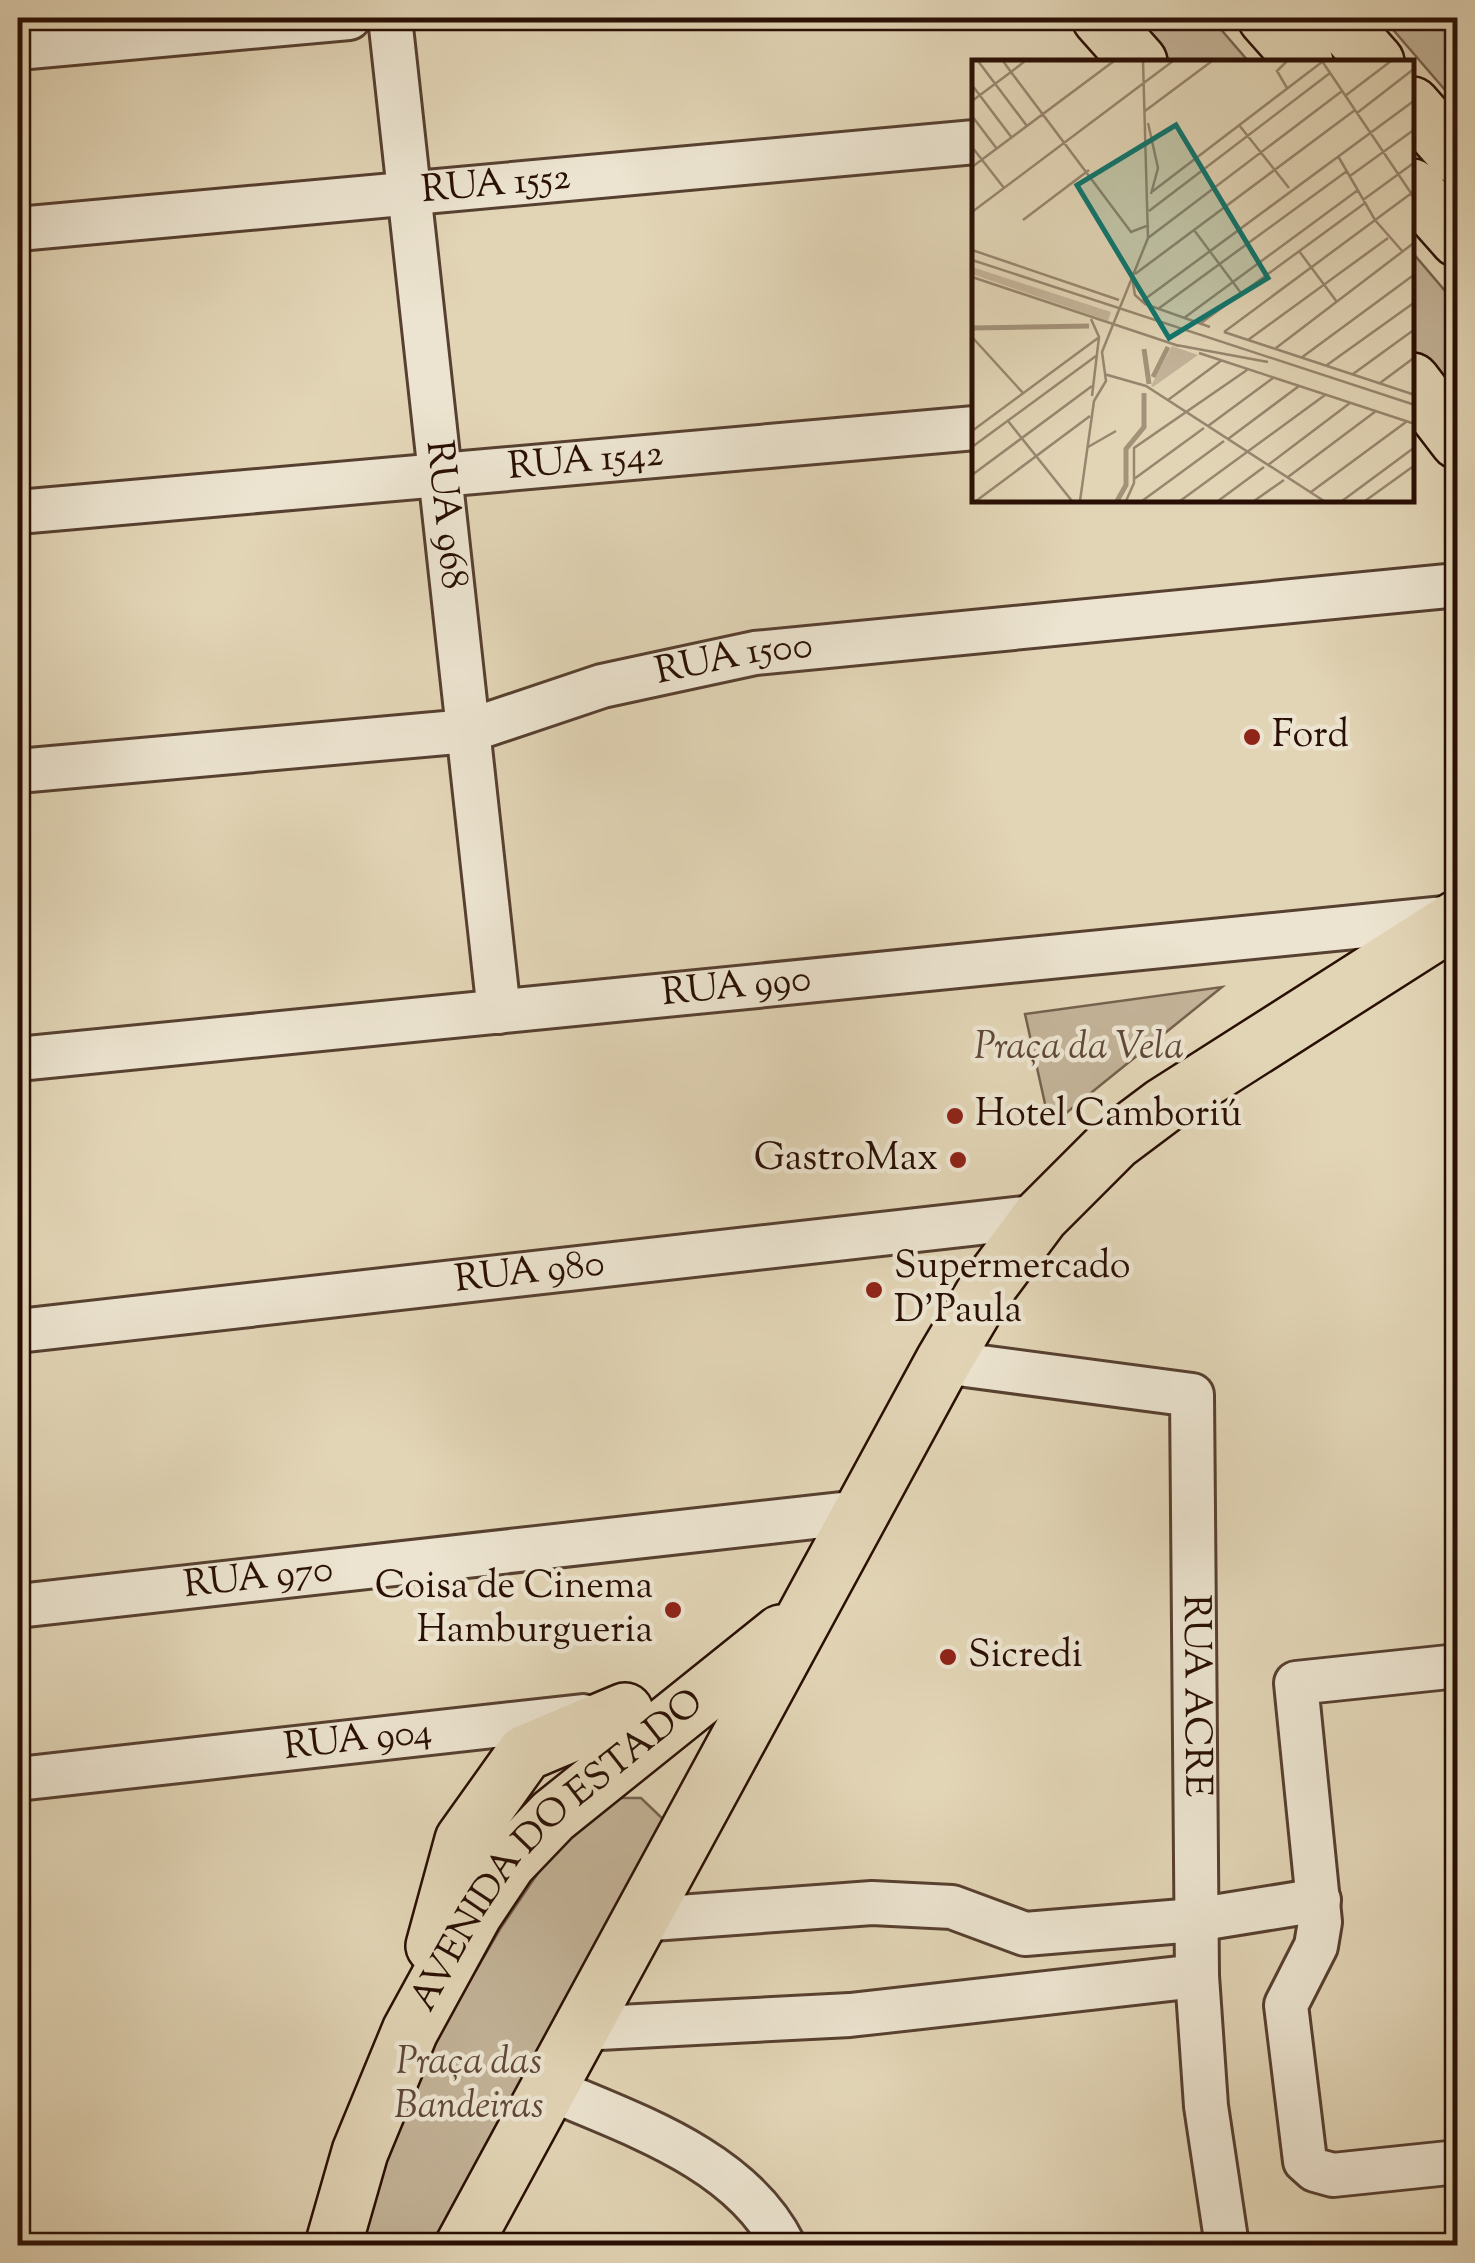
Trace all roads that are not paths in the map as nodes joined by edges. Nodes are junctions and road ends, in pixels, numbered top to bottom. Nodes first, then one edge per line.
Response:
1 (349, 18) edge
2 (390, 18) edge
3 (1100, 18) edge
4 (1266, 18) edge
5 (1337, 18) edge
6 (18, 48) edge
7 (1136, 60) edge
8 (1303, 60) edge
9 (1374, 60) edge
10 (1415, 108) edge
11 (972, 142) edge
12 (1458, 157) edge
13 (1415, 190) edge
14 (409, 194) junction
15 (18, 229) edge
16 (1458, 240) edge
17 (1415, 387) edge
18 (972, 428) edge
19 (1458, 441) edge
20 (440, 475) junction
21 (18, 512) edge
22 (1458, 585) edge
23 (468, 730) junction
24 (18, 771) edge
25 (1458, 918) edge
26 (499, 1012) junction
27 (18, 1058) edge
28 (1041, 1216) junction
29 (18, 1330) edge
30 (943, 1362) junction
31 (859, 1512) junction
32 (18, 1606) edge
33 (802, 1615) junction
34 (1458, 1666) edge
35 (698, 1703) junction
36 (625, 1711) junction
37 (18, 1779) edge
38 (1320, 1900) junction
39 (638, 1920) junction
40 (1195, 1920) junction
41 (1025, 1934) junction
42 (1197, 1976) junction
43 (998, 1998) junction
44 (580, 2029) junction
45 (410, 2031) junction
46 (548, 2088) junction
47 (1458, 2162) edge
48 (774, 2239) edge
49 (333, 2246) edge
50 (463, 2246) edge
51 (1227, 2246) edge

1 - 6 street
2 - 14 street, RUA 968
3 - 7 main road
4 - 8 main road
5 - 9 main road
10 - 12 main road
11 - 14 street, RUA 1552
13 - 16 main road
14 - 15 street, RUA 1552
14 - 20 street, RUA 968
17 - 19 main road
18 - 20 street, RUA 1542
20 - 21 street, RUA 1542
20 - 23 street, RUA 968
22 - 23 street, RUA 1500
23 - 24 street, RUA 1500
23 - 26 street, RUA 968
25 - 26 street, RUA 990
25 - 28 main road, AVENIDA DO ESTADO
26 - 27 street, RUA 990
28 - 29 street, RUA 980
28 - 30 main road, AVENIDA DO ESTADO
30 - 31 main road, AVENIDA DO ESTADO
30 - 40 street, RUA ACRE
31 - 32 street, RUA 970
31 - 33 main road, AVENIDA DO ESTADO
33 - 35 main road, AVENIDA DO ESTADO
33 - 39 main road, AVENIDA DO ESTADO
34 - 38 street
35 - 36 street, RUA 904
35 - 45 main road, AVENIDA DO ESTADO
36 - 37 street, RUA 904
36 - 45 main road
38 - 40 street
38 - 47 street
39 - 41 street
39 - 44 main road, AVENIDA DO ESTADO
40 - 41 street
40 - 42 street, RUA ACRE
41 - 43 street
42 - 43 street
42 - 51 street, RUA ACRE
43 - 44 street
44 - 46 main road, AVENIDA DO ESTADO
45 - 49 main road, AVENIDA DO ESTADO
46 - 48 street
46 - 50 main road, AVENIDA DO ESTADO

